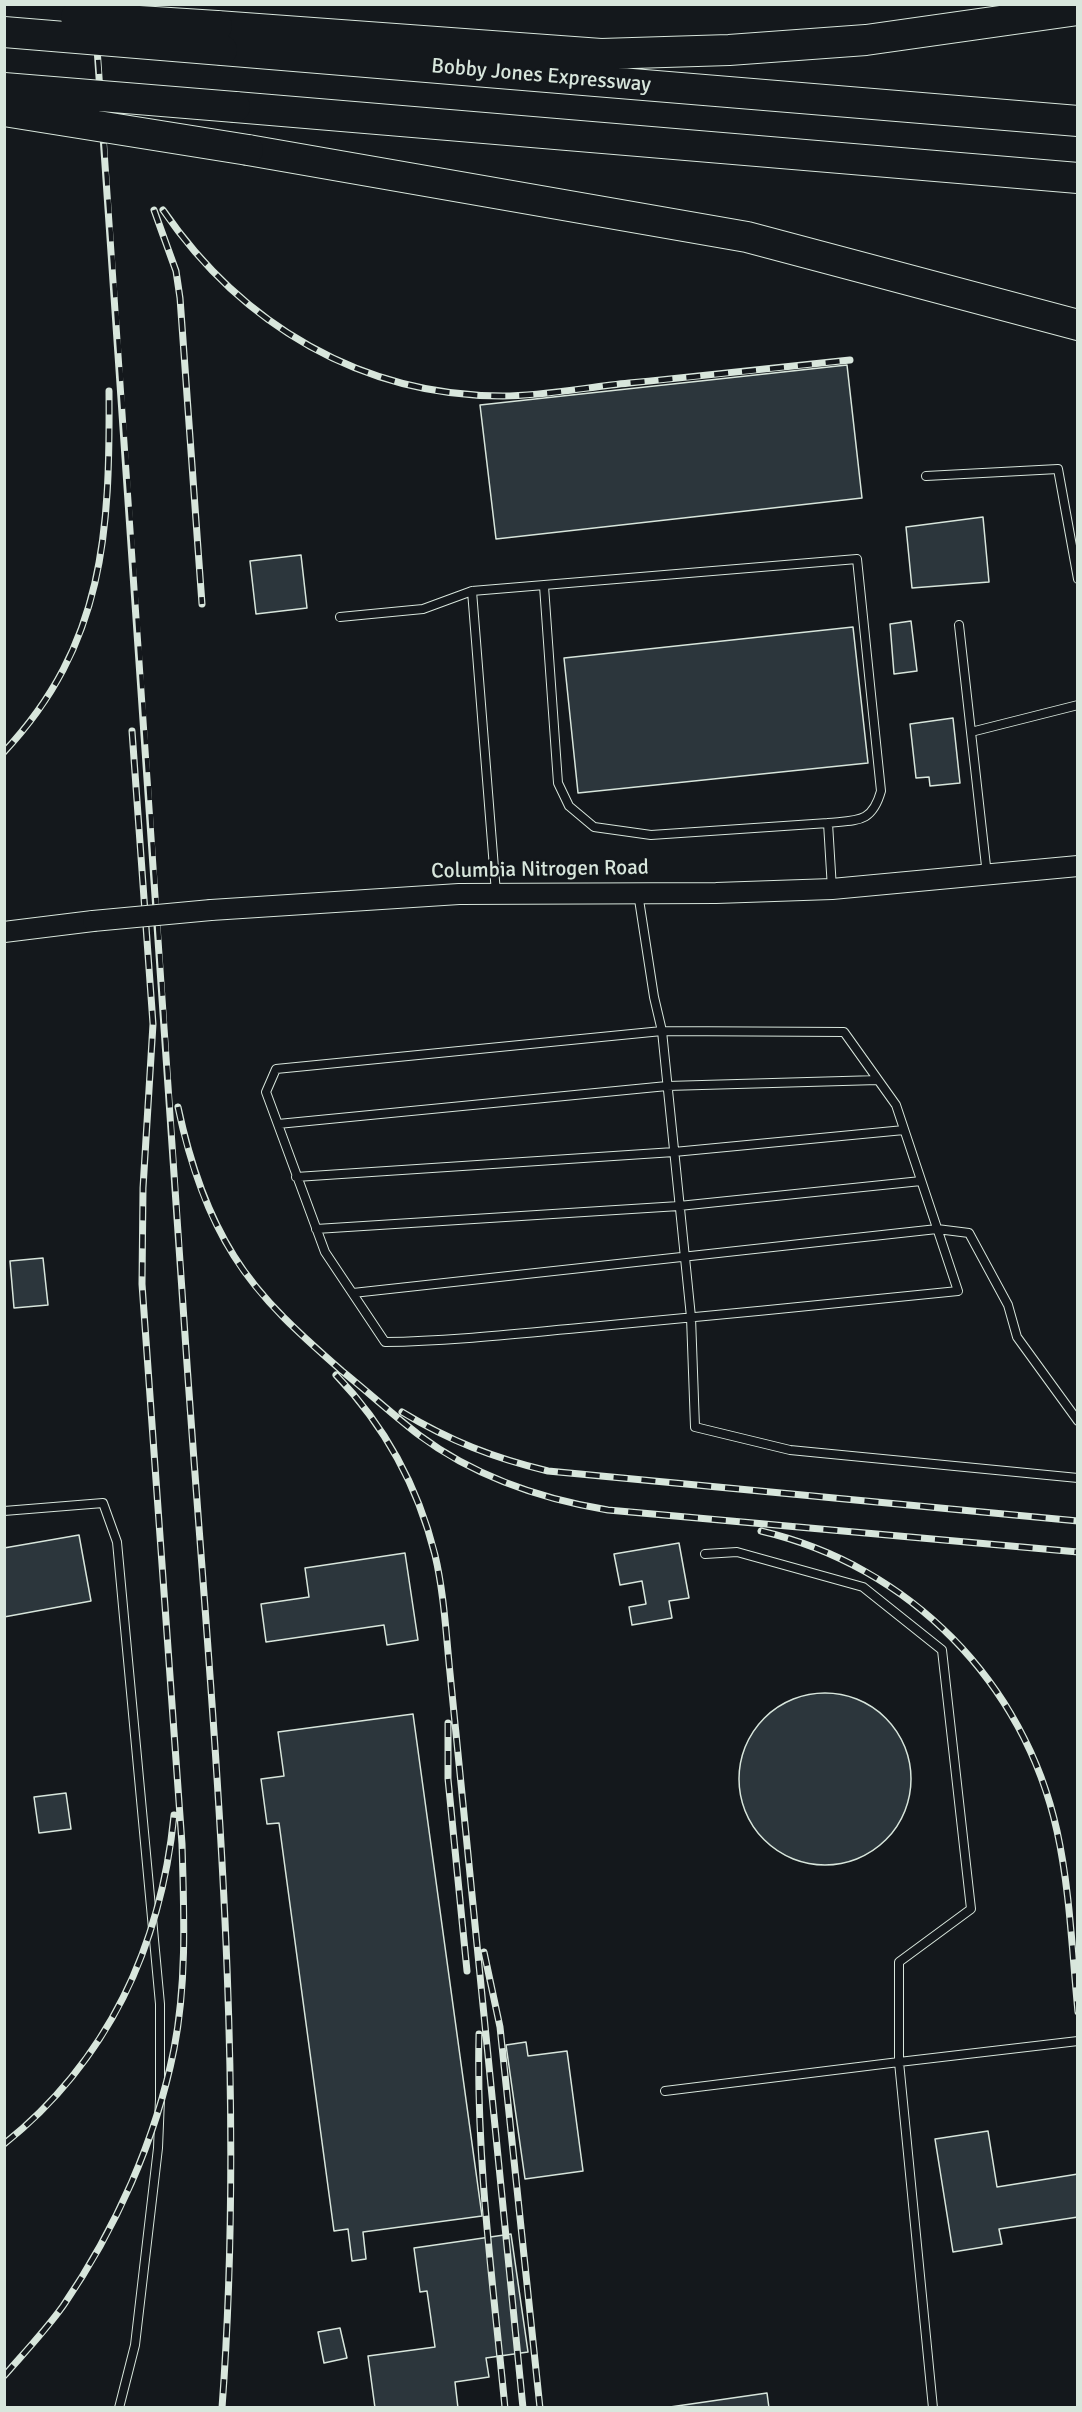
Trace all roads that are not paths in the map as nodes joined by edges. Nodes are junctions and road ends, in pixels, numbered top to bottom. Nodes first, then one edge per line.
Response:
1 (1077, 10) edge
2 (4, 14) edge
3 (4, 32) edge
4 (219, 38) junction
5 (4, 88) edge
6 (4, 111) edge
7 (1077, 122) edge
8 (1077, 178) edge
9 (1077, 325) edge
10 (926, 476) dead end
11 (1077, 579) edge
12 (544, 586) junction
13 (472, 591) junction
14 (340, 617) dead end
15 (959, 625) dead end
16 (1077, 705) edge
17 (971, 732) junction
18 (828, 823) junction
19 (1077, 866) edge
20 (987, 875) junction
21 (832, 889) junction
22 (638, 892) junction
23 (496, 894) junction
24 (4, 932) edge
25 (662, 1031) junction
26 (878, 1080) junction
27 (668, 1086) junction
28 (278, 1124) junction
29 (904, 1130) junction
30 (674, 1152) junction
31 (296, 1177) junction
32 (921, 1181) junction
33 (679, 1206) junction
34 (316, 1229) junction
35 (937, 1229) junction
36 (684, 1256) junction
37 (353, 1293) junction
38 (691, 1317) junction
39 (1077, 1421) edge
40 (1077, 1478) edge
41 (4, 1511) edge
42 (705, 1554) dead end
43 (1077, 2041) edge
44 (899, 2062) junction
45 (665, 2091) dead end
46 (119, 2408) edge
47 (933, 2408) edge

1 - 4 highway
2 - 4 highway, bridge
3 - 4 highway, Bobby Jones Expressway, bridge
4 - 7 highway, Bobby Jones Expressway
5 - 8 highway, bridge
6 - 9 highway, bridge
10 - 11 lane
12 - 13 lane
12 - 18 lane
12 - 18 lane
13 - 14 lane
13 - 23 lane
15 - 17 lane
16 - 17 lane
17 - 20 lane
18 - 21 lane
19 - 20 street, Columbia Nitrogen Road
20 - 21 street, Columbia Nitrogen Road
21 - 22 street, Columbia Nitrogen Road
22 - 23 street, Columbia Nitrogen Road
22 - 25 lane
23 - 24 street, Columbia Nitrogen Road, bridge
25 - 26 lane
25 - 27 lane
25 - 28 lane
26 - 27 lane
26 - 29 lane
27 - 28 lane
27 - 30 lane
28 - 31 lane
29 - 30 lane
29 - 32 lane
30 - 31 lane
30 - 33 lane
31 - 34 lane
32 - 33 lane
32 - 35 lane
33 - 34 lane
33 - 36 lane
34 - 37 lane
35 - 36 lane
35 - 38 lane
35 - 39 lane
36 - 37 lane
36 - 38 lane
37 - 38 lane
38 - 40 lane
41 - 46 lane
42 - 44 lane
43 - 44 lane
44 - 45 lane
44 - 47 lane

